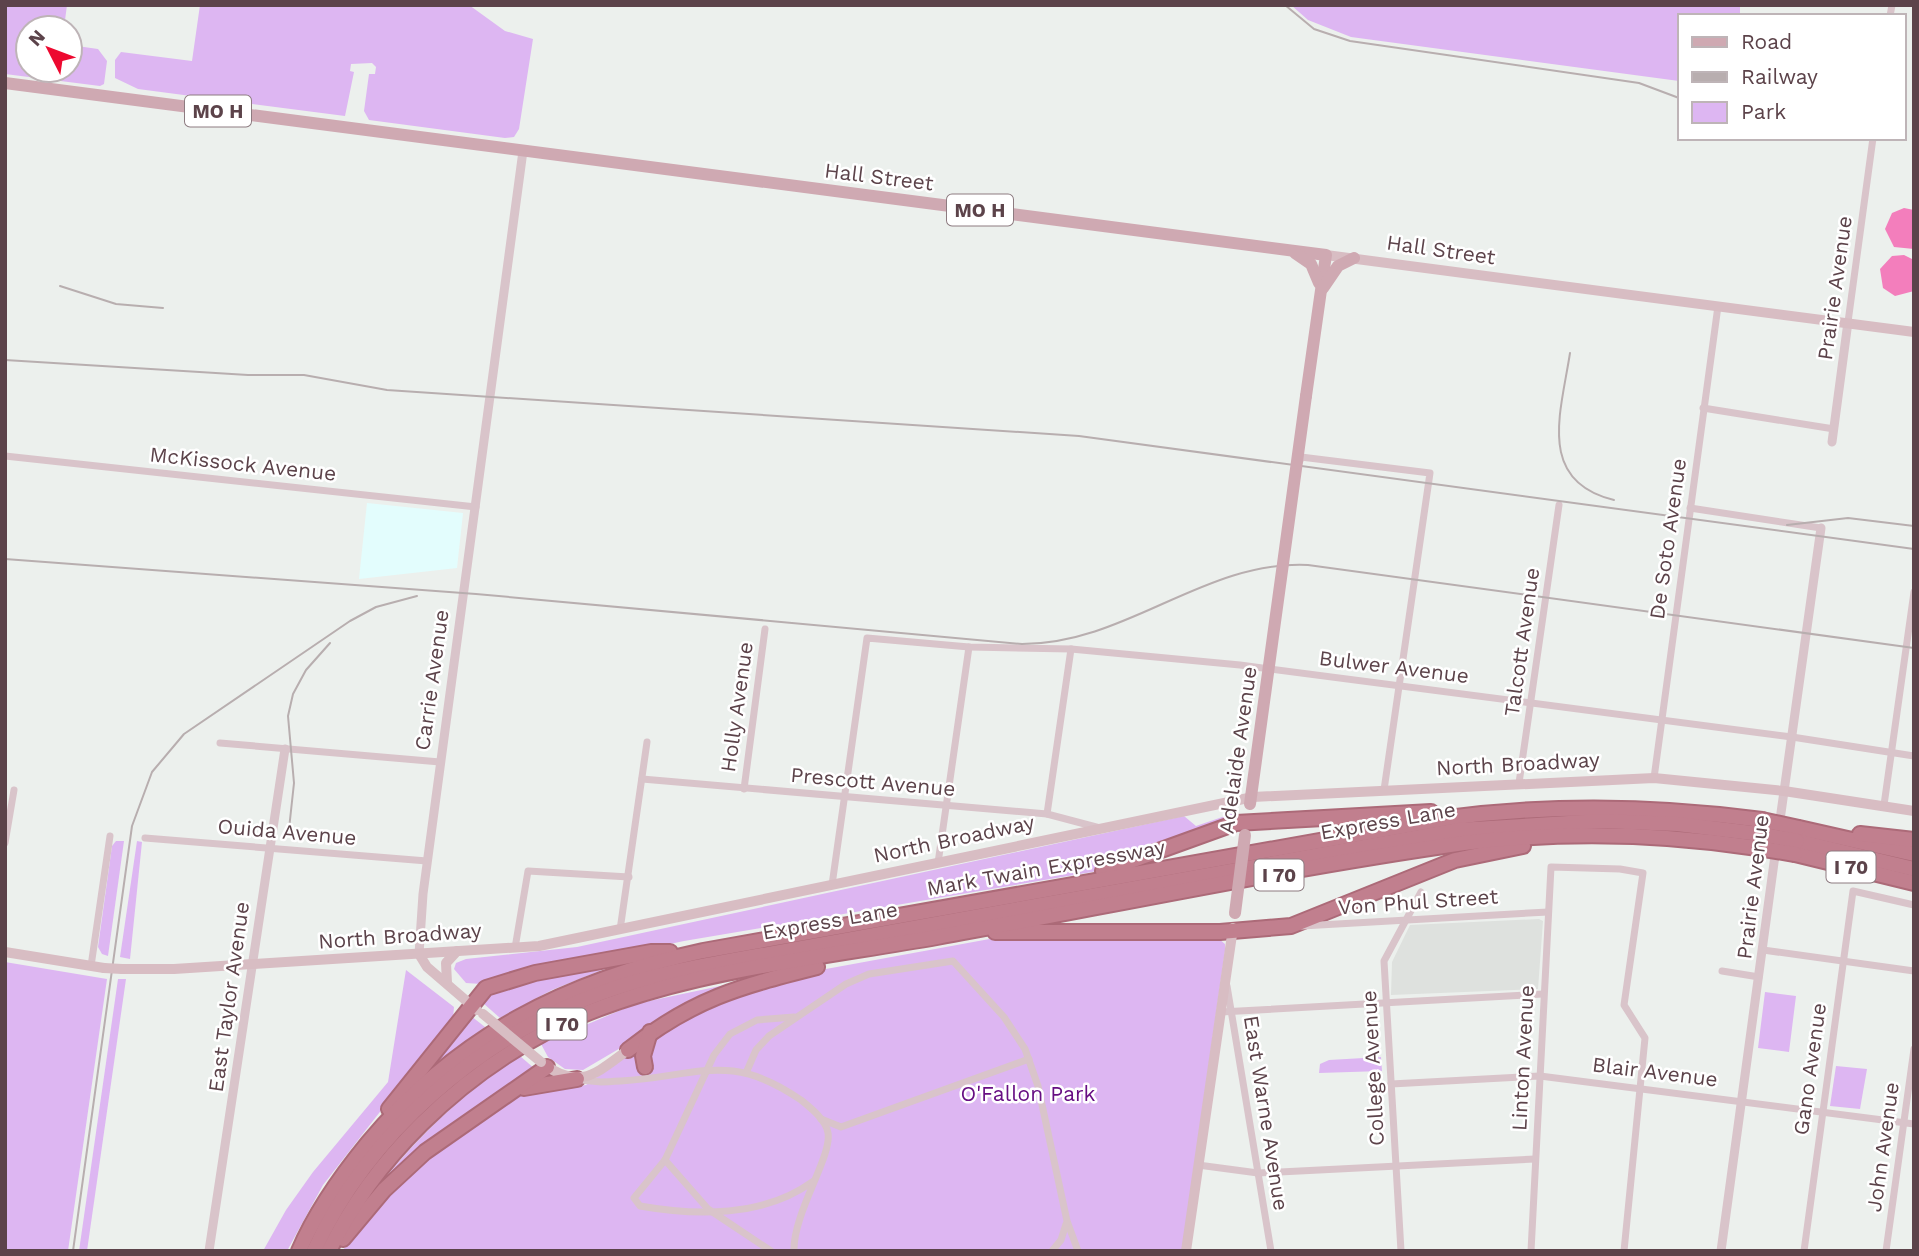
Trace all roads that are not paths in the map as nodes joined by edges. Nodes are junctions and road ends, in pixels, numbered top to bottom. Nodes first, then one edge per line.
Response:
1 (5, 83) edge
2 (1874, 140) edge
3 (523, 151) junction
4 (1286, 249) junction
5 (1326, 254) junction
6 (1354, 258) junction
7 (1321, 291) junction
8 (1718, 306) junction
9 (1848, 322) junction
10 (1914, 332) edge
11 (1703, 408) junction
12 (1834, 429) junction
13 (1832, 442) dead end
14 (5, 456) edge
15 (1559, 505) dead end
16 (476, 507) junction
17 (1690, 508) junction
18 (1821, 528) joint
19 (1914, 592) edge
20 (765, 629) dead end
21 (969, 647) junction
22 (1071, 649) junction
23 (1271, 669) junction
24 (1398, 684) junction
25 (1531, 703) junction
26 (1661, 720) junction
27 (1792, 737) junction
28 (647, 742) dead end
29 (220, 743) dead end
30 (285, 749) junction
31 (1891, 753) junction
32 (1914, 756) edge
33 (440, 762) junction
34 (1654, 778) junction
35 (642, 779) junction
36 (1519, 783) junction
37 (744, 789) junction
38 (13, 790) dead end
39 (1384, 790) junction
40 (1784, 791) junction
41 (844, 799) junction
42 (1252, 801) junction
43 (1884, 805) junction
44 (945, 806) junction
45 (1914, 811) edge
46 (1481, 813) junction
47 (1047, 814) junction
48 (1270, 819) junction
49 (1100, 828) junction
50 (1246, 829) junction
51 (1827, 833) junction
52 (1594, 834) junction
53 (1760, 834) junction
54 (110, 836) dead end
55 (145, 838) dead end
56 (1914, 839) edge
57 (1797, 841) junction
58 (5, 843) edge
59 (269, 849) junction
60 (1914, 854) edge
61 (427, 861) junction
62 (938, 863) junction
63 (629, 877) junction
64 (1912, 879) edge
65 (832, 885) junction
66 (1052, 888) junction
67 (1421, 892) dead end
68 (1914, 905) edge
69 (1548, 912) junction
70 (1234, 921) junction
71 (1406, 921) junction
72 (1291, 926) junction
73 (620, 930) junction
74 (967, 931) junction
75 (882, 947) junction
76 (515, 948) junction
77 (1763, 950) junction
78 (457, 951) junction
79 (703, 951) junction
80 (5, 953) edge
81 (419, 954) junction
82 (1843, 961) junction
83 (252, 964) junction
84 (91, 966) junction
85 (1722, 971) dead end
86 (1914, 971) edge
87 (1759, 977) junction
88 (447, 983) junction
89 (1543, 994) junction
90 (1386, 1002) junction
91 (470, 1004) junction
92 (1226, 1012) junction
93 (798, 1016) junction
94 (650, 1032) junction
95 (1914, 1049) edge
96 (628, 1050) junction
97 (1029, 1059) junction
98 (544, 1065) junction
99 (707, 1069) junction
100 (650, 1072) junction
101 (746, 1073) junction
102 (1540, 1076) junction
103 (577, 1079) junction
104 (1391, 1084) junction
105 (1640, 1088) junction
106 (516, 1090) junction
107 (1741, 1100) junction
108 (1822, 1111) junction
109 (821, 1119) junction
110 (1903, 1122) junction
111 (1914, 1124) edge
112 (841, 1126) junction
113 (828, 1142) junction
114 (362, 1151) junction
115 (1535, 1159) junction
116 (665, 1160) junction
117 (1198, 1166) junction
118 (1396, 1167) junction
119 (1258, 1173) junction
120 (812, 1182) junction
121 (710, 1211) junction
122 (1067, 1221) junction
123 (209, 1251) edge
124 (299, 1251) edge
125 (314, 1251) edge
126 (331, 1251) edge
127 (771, 1251) edge
128 (794, 1251) edge
129 (1052, 1251) edge
130 (1078, 1251) edge
131 (1186, 1251) edge
132 (1271, 1251) edge
133 (1401, 1251) edge
134 (1531, 1251) edge
135 (1624, 1251) edge
136 (1721, 1251) edge
137 (1804, 1251) edge
138 (1886, 1251) edge

1 - 3 main road, Hall Street / MO H
2 - 9 street, Prairie Avenue
3 - 4 main road, Hall Street / MO H
3 - 16 street, Carrie Avenue
4 - 5 main road, Hall Street / MO H
4 - 7 main road
5 - 6 main road, Hall Street
5 - 7 main road, Adelaide Avenue
6 - 7 main road
6 - 8 main road, Hall Street
7 - 42 main road, Adelaide Avenue, bridge
8 - 9 main road, Hall Street
8 - 11 street, De Soto Avenue
9 - 10 main road, Hall Street
9 - 12 street, Prairie Avenue
11 - 12 street
11 - 17 street, De Soto Avenue
12 - 13 street, Prairie Avenue
14 - 16 street, McKissock Avenue
15 - 25 street, Talcott Avenue
16 - 33 street, Carrie Avenue
17 - 18 street
17 - 26 street, De Soto Avenue
18 - 27 street, Prairie Avenue
19 - 31 street
20 - 37 street, Holly Avenue
21 - 22 street, Bulwer Avenue
21 - 41 street, Bulwer Avenue
21 - 44 street
22 - 23 street, Bulwer Avenue
22 - 47 street
23 - 24 street, Bulwer Avenue
23 - 24 street, Adelaide Avenue
23 - 42 street, Adelaide Avenue
24 - 25 street, Bulwer Avenue
24 - 39 street
25 - 26 street, Bulwer Avenue
25 - 36 street, Talcott Avenue
26 - 27 street, Bulwer Avenue
26 - 34 street, De Soto Avenue
27 - 31 street, Bulwer Avenue
27 - 40 street, Prairie Avenue
28 - 35 street
29 - 30 street
30 - 33 street
30 - 59 street, East Taylor Avenue
31 - 32 street, Bulwer Avenue
31 - 43 street
33 - 61 street, Carrie Avenue
34 - 36 main road, North Broadway
34 - 40 main road, North Broadway
35 - 37 street, Prescott Avenue
35 - 63 street
36 - 39 main road, North Broadway
37 - 41 street, Prescott Avenue
38 - 58 street
39 - 42 main road, North Broadway
40 - 43 main road, North Broadway
40 - 77 street, Prairie Avenue
41 - 44 street, Prescott Avenue
41 - 65 street
42 - 48 highway
42 - 49 main road, North Broadway
42 - 50 main road, Adelaide Avenue
43 - 45 main road, North Broadway
44 - 47 street, Prescott Avenue
44 - 62 street
46 - 48 highway
46 - 53 highway, Mark Twain Expressway / I 70
46 - 66 highway, Mark Twain Expressway / I 70
47 - 49 street, Prescott Avenue
48 - 50 highway
49 - 62 main road, North Broadway
50 - 66 highway
50 - 70 main road, Adelaide Avenue, bridge
51 - 56 highway
51 - 57 highway, Mark Twain Expressway / I 70
51 - 60 highway, Mark Twain Expressway / I 70
52 - 53 highway, Mark Twain Expressway / I 70
52 - 72 highway
52 - 74 highway, Mark Twain Expressway / I 70
53 - 57 highway, Mark Twain Expressway / I 70, bridge
53 - 57 highway, Mark Twain Expressway / I 70, bridge
53 - 125 highway, Express Lane
54 - 84 street
55 - 59 street, Ouida Avenue
57 - 64 highway, Mark Twain Expressway / I 70
59 - 61 street, Ouida Avenue
59 - 83 street, East Taylor Avenue
61 - 81 street, Carrie Avenue
62 - 65 main road, North Broadway
63 - 73 street
63 - 76 street
65 - 73 main road, North Broadway
66 - 79 highway, Mark Twain Expressway / I 70
67 - 71 street, College Avenue
68 - 82 street, Gano Avenue
69 - 71 street, Von Phul Street
69 - 89 street, Linton Avenue
69 - 105 street, Linton Avenue
70 - 72 highway
70 - 74 highway
70 - 92 main road, Adelaide Avenue
71 - 72 street, Von Phul Street
71 - 90 street, College Avenue
73 - 76 main road, North Broadway
74 - 75 highway, Mark Twain Expressway / I 70
75 - 94 highway
75 - 126 highway, Mark Twain Expressway / I 70
76 - 78 main road, North Broadway
77 - 82 street
77 - 87 street, Prairie Avenue
78 - 81 main road, North Broadway
78 - 88 main road
79 - 91 highway
79 - 114 highway, Mark Twain Expressway / I 70
80 - 84 main road, North Broadway
81 - 83 main road, North Broadway
81 - 88 main road
82 - 86 street
82 - 108 street, Gano Avenue
83 - 84 main road, North Broadway, bridge
83 - 123 street, East Taylor Avenue
85 - 87 street
87 - 107 street, Prairie Avenue
88 - 91 main road
89 - 90 street
89 - 102 street, Linton Avenue
90 - 92 street
90 - 104 street, College Avenue
91 - 98 main road, bridge
91 - 114 highway
92 - 117 main road, Adelaide Avenue
92 - 119 street, East Warne Avenue
93 - 97 street
93 - 99 street
93 - 101 street
94 - 96 highway
94 - 100 highway
95 - 110 street, John Avenue
96 - 100 street
96 - 103 main road
97 - 112 street
97 - 122 street
98 - 103 main road
98 - 106 highway
99 - 100 street
99 - 101 street
99 - 116 street
100 - 103 street
101 - 109 street
102 - 104 street, Blair Avenue
102 - 105 street, Blair Avenue
102 - 115 street, Linton Avenue
103 - 106 highway
104 - 118 street, College Avenue
105 - 107 street, Blair Avenue
105 - 135 street
106 - 126 highway
107 - 108 street, Blair Avenue
107 - 136 street, Prairie Avenue
108 - 110 street, Blair Avenue
108 - 137 street, Gano Avenue
109 - 112 street
109 - 113 street
110 - 111 street, Blair Avenue
110 - 138 street, John Avenue
112 - 113 street
113 - 120 street
114 - 124 highway, Mark Twain Expressway / I 70
115 - 118 street
115 - 134 street, Linton Avenue
116 - 121 street
116 - 121 street
117 - 119 street
117 - 131 main road, Adelaide Avenue
118 - 119 street
118 - 133 street, College Avenue
119 - 132 street, East Warne Avenue
120 - 121 street
120 - 128 street
121 - 127 street
122 - 129 street
122 - 130 street

